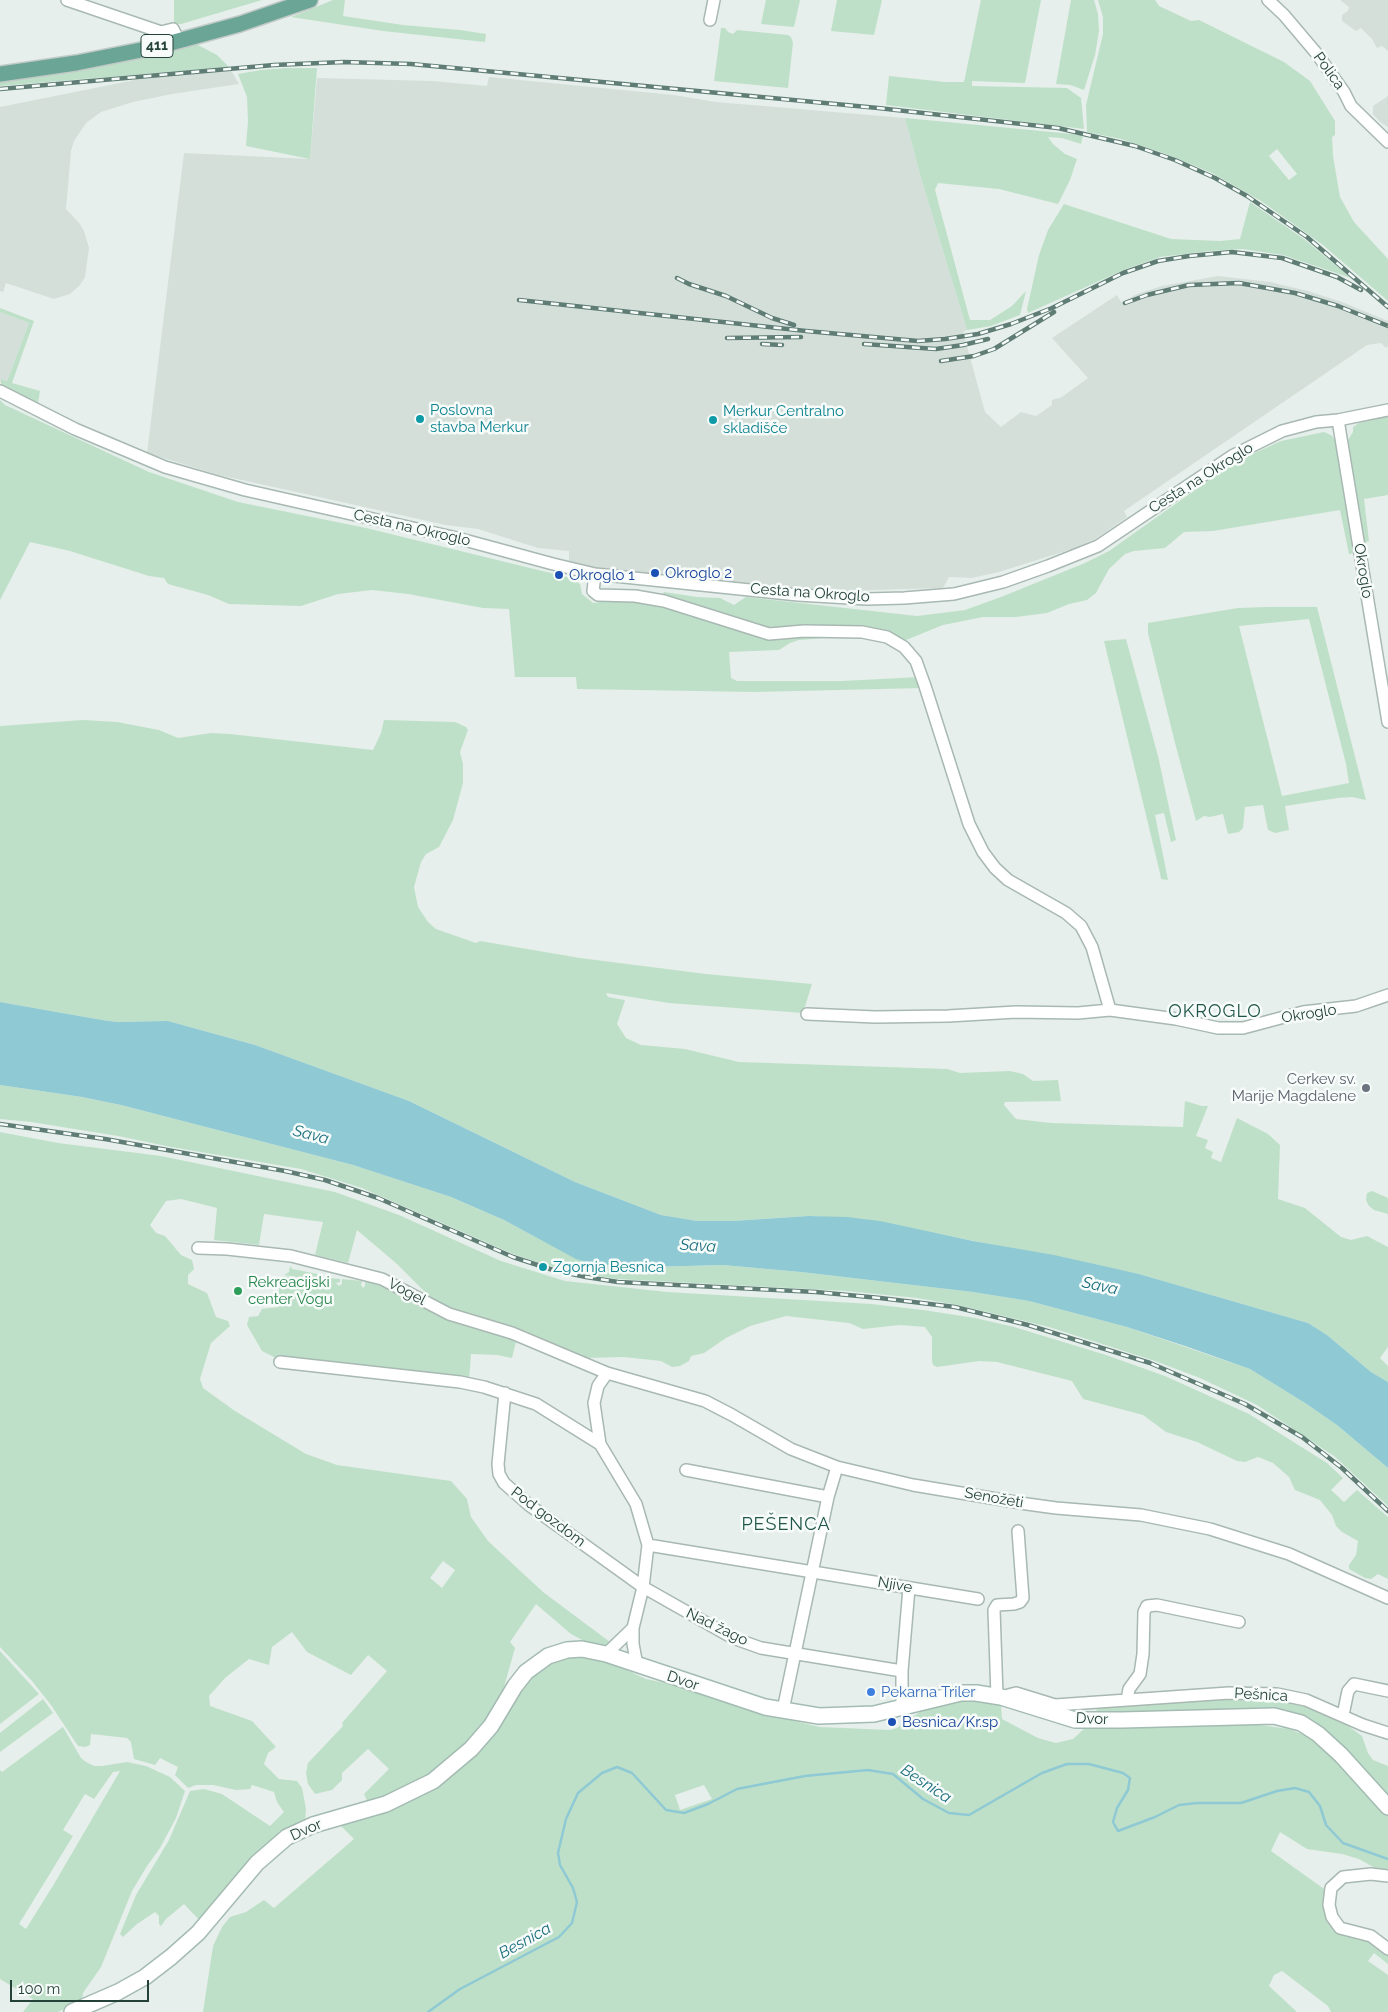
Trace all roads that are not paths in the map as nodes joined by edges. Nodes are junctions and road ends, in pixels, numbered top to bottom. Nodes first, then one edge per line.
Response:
1 (67, 0) edge
2 (310, 0) edge
3 (714, 0) edge
4 (1268, 0) edge
5 (710, 20) dead end
6 (176, 35) junction
7 (0, 74) edge
8 (1388, 142) edge
9 (0, 391) edge
10 (1388, 410) edge
11 (1338, 420) junction
12 (595, 574) junction
13 (1388, 722) edge
14 (1388, 995) edge
15 (1110, 1010) junction
16 (807, 1014) dead end
17 (198, 1248) dead end
18 (280, 1362) dead end
19 (607, 1372) junction
20 (505, 1393) junction
21 (600, 1444) junction
22 (837, 1467) junction
23 (686, 1470) dead end
24 (828, 1497) junction
25 (1018, 1531) dead end
26 (648, 1546) junction
27 (812, 1571) junction
28 (643, 1587) junction
29 (909, 1588) junction
30 (978, 1598) dead end
31 (1388, 1598) edge
32 (1239, 1622) dead end
33 (633, 1628) junction
34 (606, 1654) junction
35 (795, 1655) junction
36 (638, 1665) junction
37 (902, 1671) junction
38 (1388, 1691) edge
39 (999, 1696) junction
40 (1127, 1700) junction
41 (902, 1708) junction
42 (783, 1710) junction
43 (1343, 1715) junction
44 (1388, 1732) edge
45 (1388, 1807) edge
46 (1388, 1876) edge
47 (1388, 1949) edge
48 (72, 2012) edge

1 - 6 street
2 - 6 main road, 411
3 - 5 street
4 - 8 street, Polica
6 - 7 main road, 411
9 - 12 street, Cesta na Okroglo
10 - 11 street, Cesta na Okroglo
11 - 12 street, Cesta na Okroglo
11 - 13 street, Okroglo
12 - 15 street
14 - 15 street, Okroglo
15 - 16 street, Okroglo
17 - 19 street, Vogel
18 - 20 street
19 - 21 street
19 - 22 street, Senožeti
20 - 21 street
20 - 28 street, Pod gozdom
21 - 26 street
22 - 24 street
22 - 31 street, Senožeti
23 - 24 street
24 - 27 street
25 - 39 street
26 - 27 street, Njive
26 - 28 street
27 - 29 street, Njive
27 - 35 street
28 - 33 street
28 - 35 street, Nad žago
29 - 30 street, Njive
29 - 37 street
32 - 40 street
33 - 34 street
33 - 36 street
34 - 36 street, Dvor
34 - 48 street, Dvor
35 - 37 street, Nad žago
35 - 42 street
36 - 42 street, Dvor
37 - 41 street
38 - 43 street
39 - 40 street, Pešnica
39 - 41 street, Dvor
39 - 45 street, Dvor
40 - 43 street, Pešnica
41 - 42 street, Dvor
43 - 44 street, Pešnica
46 - 47 street

